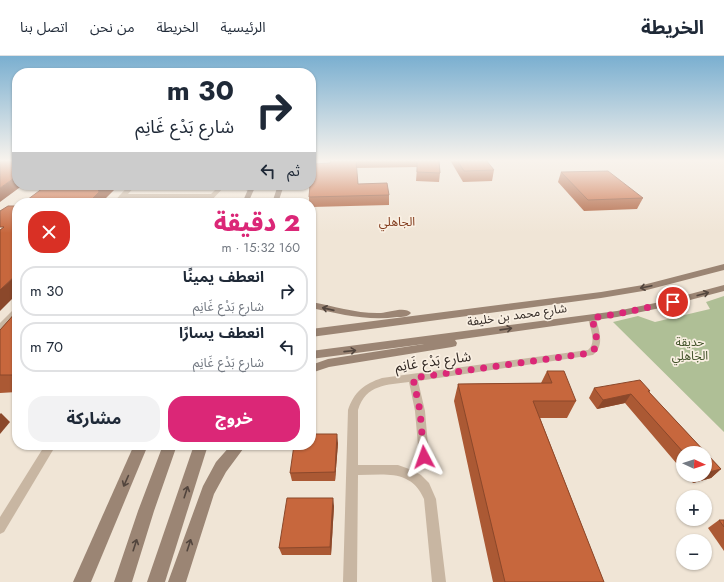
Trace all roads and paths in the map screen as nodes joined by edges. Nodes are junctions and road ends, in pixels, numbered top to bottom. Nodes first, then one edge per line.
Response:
1 (128, 190) edge
2 (218, 190) edge
3 (122, 196) joint
4 (182, 196) joint
5 (213, 196) joint
6 (724, 267) edge
7 (724, 288) edge
8 (316, 306) edge
9 (478, 311) junction
10 (12, 316) edge
11 (592, 318) junction
12 (0, 329) edge
13 (316, 332) edge
14 (486, 332) junction
15 (316, 354) edge
16 (316, 367) edge
17 (413, 378) junction
18 (48, 450) edge
19 (139, 450) edge
20 (168, 450) edge
21 (199, 450) edge
22 (235, 450) edge
23 (424, 457) dead end
24 (352, 470) junction
25 (0, 528) edge
26 (82, 582) edge
27 (123, 582) edge
28 (156, 582) edge
29 (178, 582) edge
30 (350, 582) edge
31 (439, 582) edge

1 - 3 street
2 - 5 lane
3 - 4 lane
4 - 5 lane
6 -> 9 main road, شارع محمد بن خليفة
11 -> 7 main road, شارع محمد بن خليفة
9 -> 8 main road
9 - 13 main road, شارع محمد بن خليفة
10 - 12 street
14 -> 11 main road, شارع محمد بن خليفة
11 - 17 lane, شارع بَدْع غَانِم
15 -> 14 main road, شارع محمد بن خليفة
14 - 16 main road
17 - 23 lane
17 - 24 lane, شارع بَدْع غَانِم
18 - 25 lane
19 -> 26 main road
27 -> 20 main road
28 -> 21 main road
29 -> 22 main road
24 - 30 lane, شارع بَدْع غَانِم
24 - 31 lane

